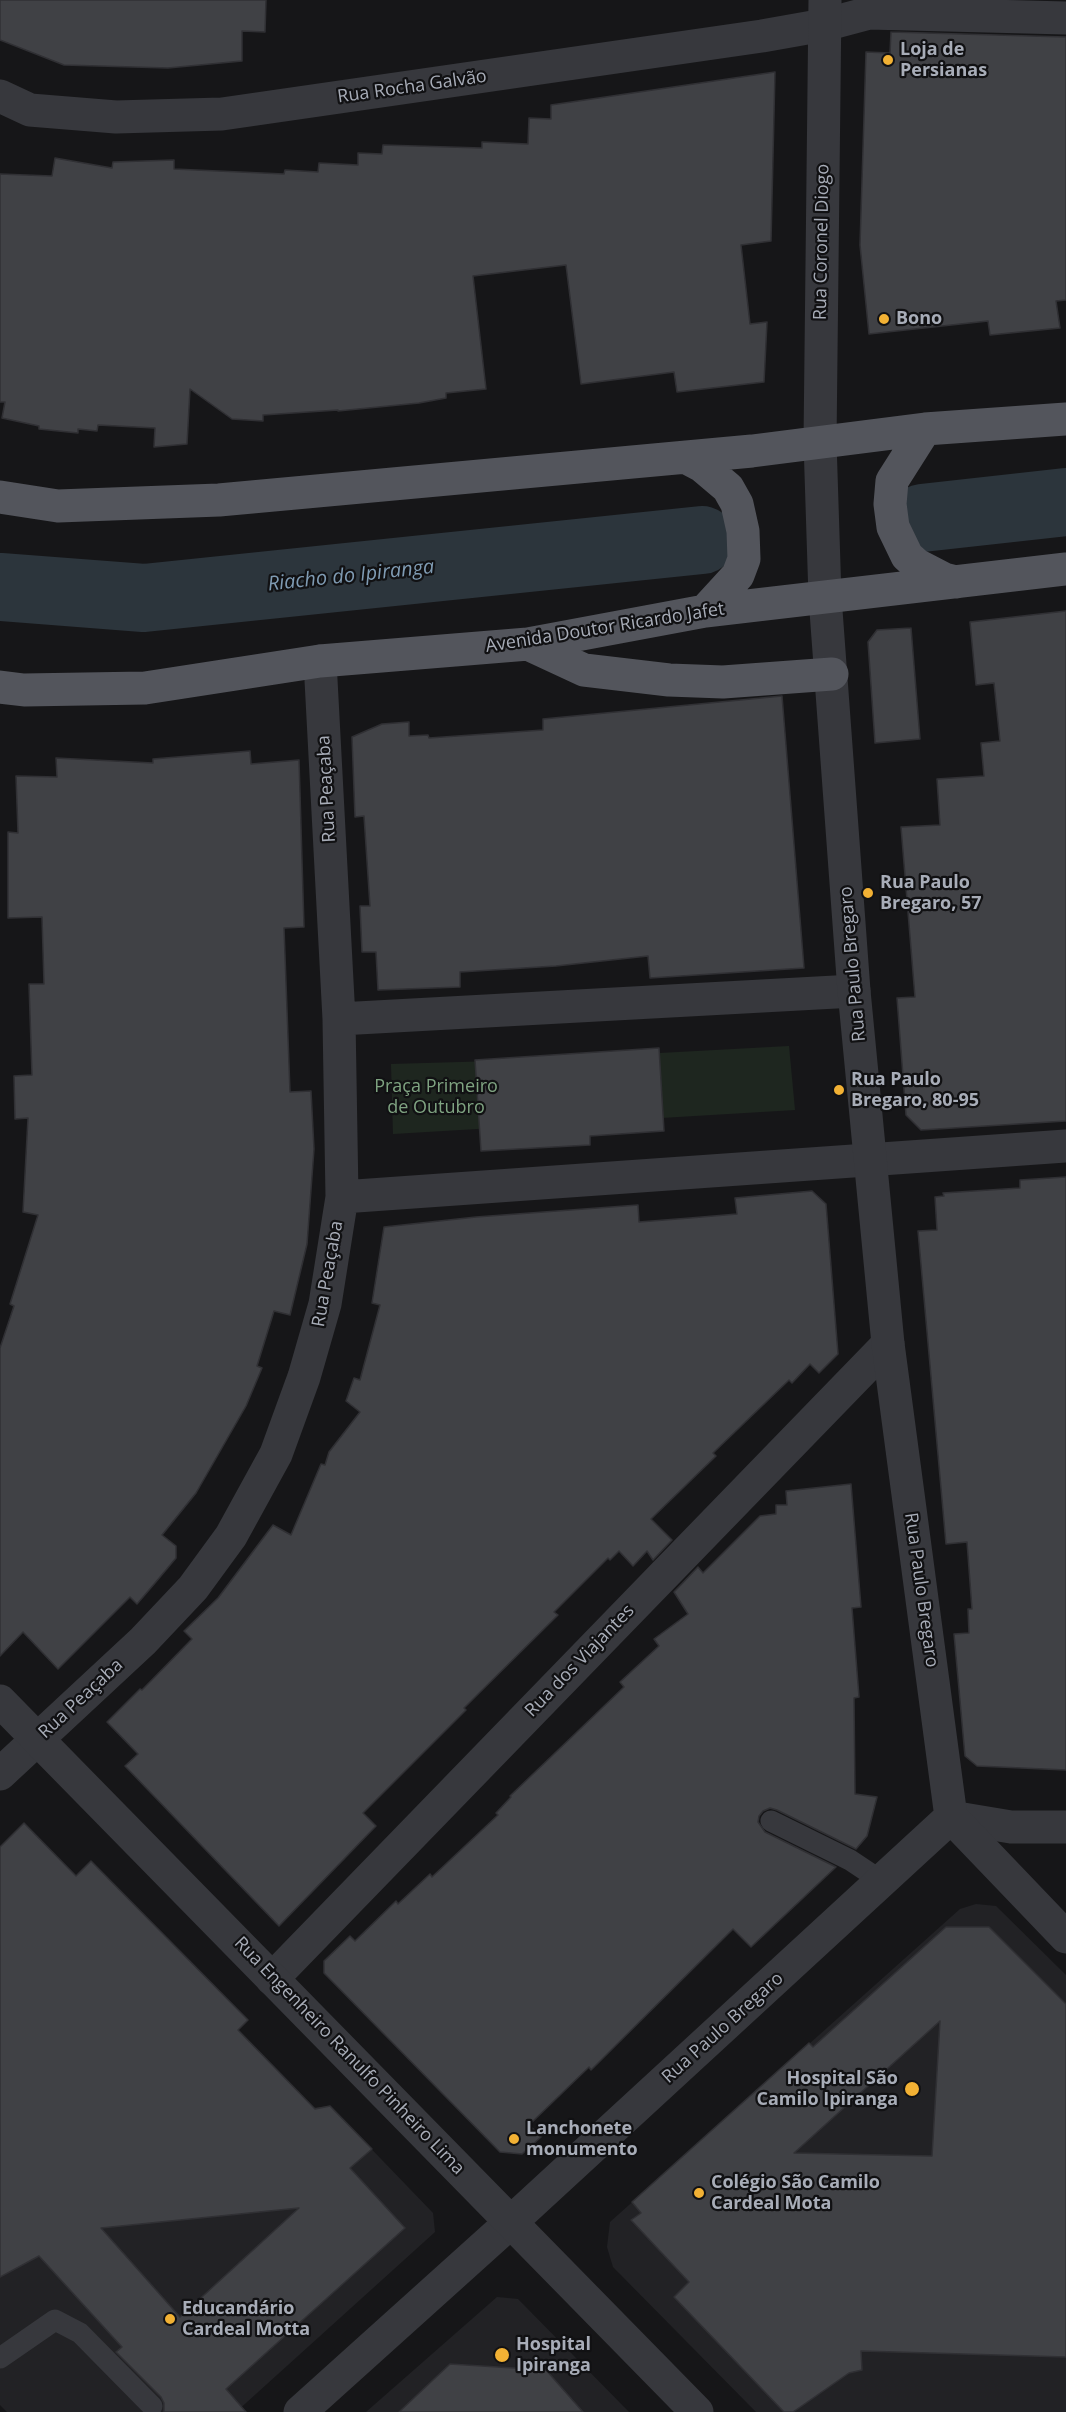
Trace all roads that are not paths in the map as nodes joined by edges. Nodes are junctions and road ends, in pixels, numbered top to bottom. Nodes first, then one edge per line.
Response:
1 (825, 13) edge
2 (1066, 18) edge
3 (0, 96) edge
4 (1066, 419) edge
5 (925, 429) junction
6 (820, 442) junction
7 (685, 457) junction
8 (821, 484) joint
9 (0, 497) edge
10 (1066, 569) edge
11 (960, 582) junction
12 (825, 597) junction
13 (705, 611) junction
14 (528, 644) junction
15 (320, 661) junction
16 (832, 674) junction
17 (0, 687) edge
18 (854, 991) junction
19 (339, 1019) junction
20 (1066, 1146) edge
21 (870, 1160) junction
22 (342, 1197) junction
23 (888, 1344) junction
24 (0, 1701) edge
25 (37, 1739) junction
26 (0, 1774) edge
27 (951, 1817) junction
28 (771, 1821) dead end
29 (1066, 1827) edge
30 (883, 1882) junction
31 (1066, 1936) edge
32 (272, 1979) junction
33 (511, 2222) junction
34 (0, 2358) edge
35 (152, 2406) dead end
36 (300, 2412) edge
37 (697, 2412) edge

1 - 2 street, Rua Rocha Galvão
1 - 3 street, Rua Rocha Galvão
1 - 6 street, Rua Coronel Diogo
4 - 5 main road
5 - 6 main road
5 - 11 main road
6 - 7 main road
6 - 8 street, Rua Coronel Diogo
7 - 9 main road
7 - 13 main road
8 - 12 street, Rua Paulo Bregaro
10 - 11 main road, Avenida Doutor Ricardo Jafet
11 - 12 main road, Avenida Doutor Ricardo Jafet
12 - 13 main road, Avenida Doutor Ricardo Jafet
12 - 16 street, Rua Paulo Bregaro
13 - 14 main road, Avenida Doutor Ricardo Jafet
14 - 15 main road, Avenida Doutor Ricardo Jafet
14 - 16 main road
15 - 17 main road, Avenida Doutor Ricardo Jafet
15 - 19 street, Rua Peaçaba
16 - 18 street, Rua Paulo Bregaro
18 - 19 street
18 - 21 street, Rua Paulo Bregaro
19 - 22 street, Rua Peaçaba
20 - 21 street
21 - 22 street
21 - 23 street, Rua Paulo Bregaro
22 - 25 street, Rua Peaçaba
23 - 27 street, Rua Paulo Bregaro
23 - 32 street, Rua dos Viajantes
24 - 25 street, Rua Engenheiro Ranulfo Pinheiro Lima
25 - 26 street, Rua Peaçaba
25 - 32 street, Rua Engenheiro Ranulfo Pinheiro Lima
27 - 29 street
27 - 30 street, Rua Paulo Bregaro
27 - 31 street
28 - 30 lane
30 - 33 street, Rua Paulo Bregaro
32 - 33 street, Rua Engenheiro Ranulfo Pinheiro Lima
33 - 36 street, Rua Paulo Bregaro
33 - 37 street, Rua Engenheiro Ranulfo Pinheiro Lima
34 - 35 lane

